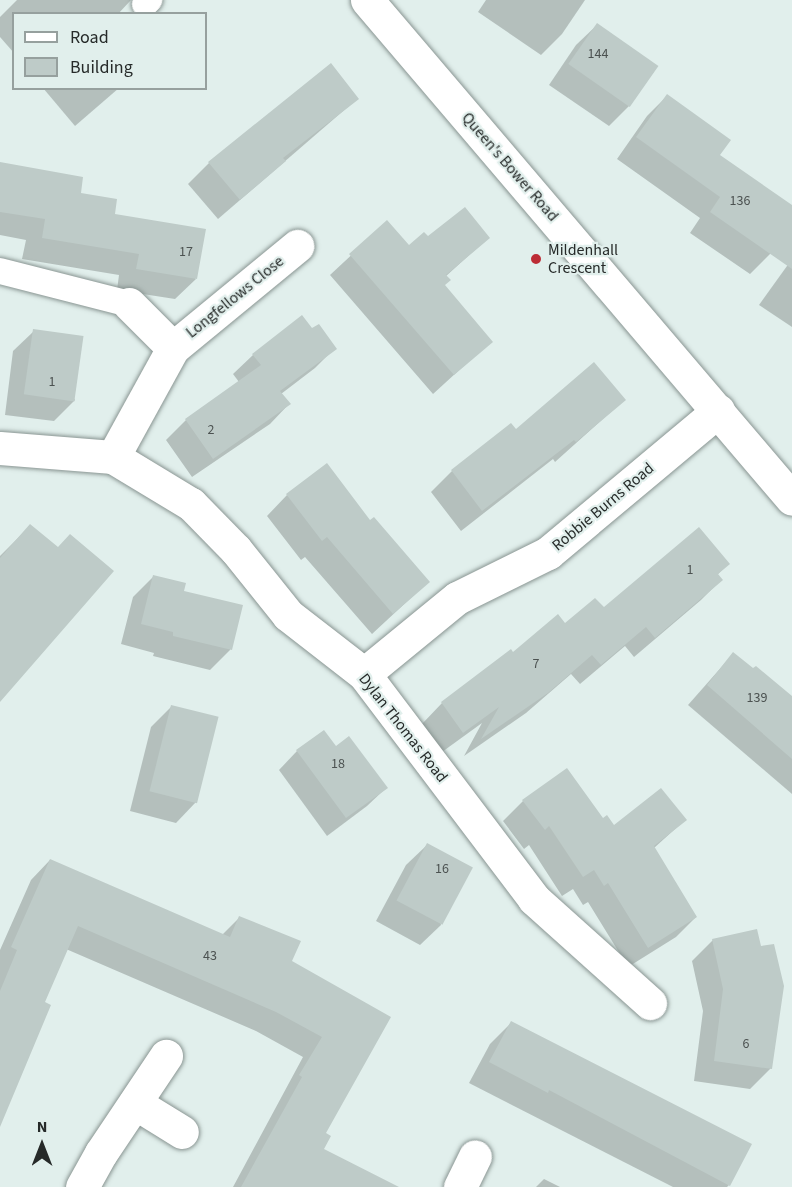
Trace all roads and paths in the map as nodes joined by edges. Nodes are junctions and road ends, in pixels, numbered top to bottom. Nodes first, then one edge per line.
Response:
1 (367, 0) edge
2 (297, 246) dead end
3 (0, 271) edge
4 (129, 304) joint
5 (173, 348) junction
6 (718, 411) junction
7 (0, 448) edge
8 (113, 457) junction
9 (792, 499) edge
10 (364, 674) junction
11 (650, 1003) dead end
12 (166, 1056) dead end
13 (135, 1103) junction
14 (182, 1132) dead end
15 (475, 1156) dead end
16 (82, 1187) edge
17 (460, 1187) edge

1 - 6 street, Queen's Bower Road
2 - 5 street, Longfellows Close
3 - 4 lane
4 - 5 street, Longfellows Close
5 - 8 street, Longfellows Close
6 - 9 street, Queen's Bower Road
6 - 10 street, Robbie Burns Road
7 - 8 street, Dylan Thomas Road
8 - 10 street, Dylan Thomas Road
10 - 11 street, Dylan Thomas Road
12 - 13 street
13 - 14 street
13 - 16 street
15 - 17 street

